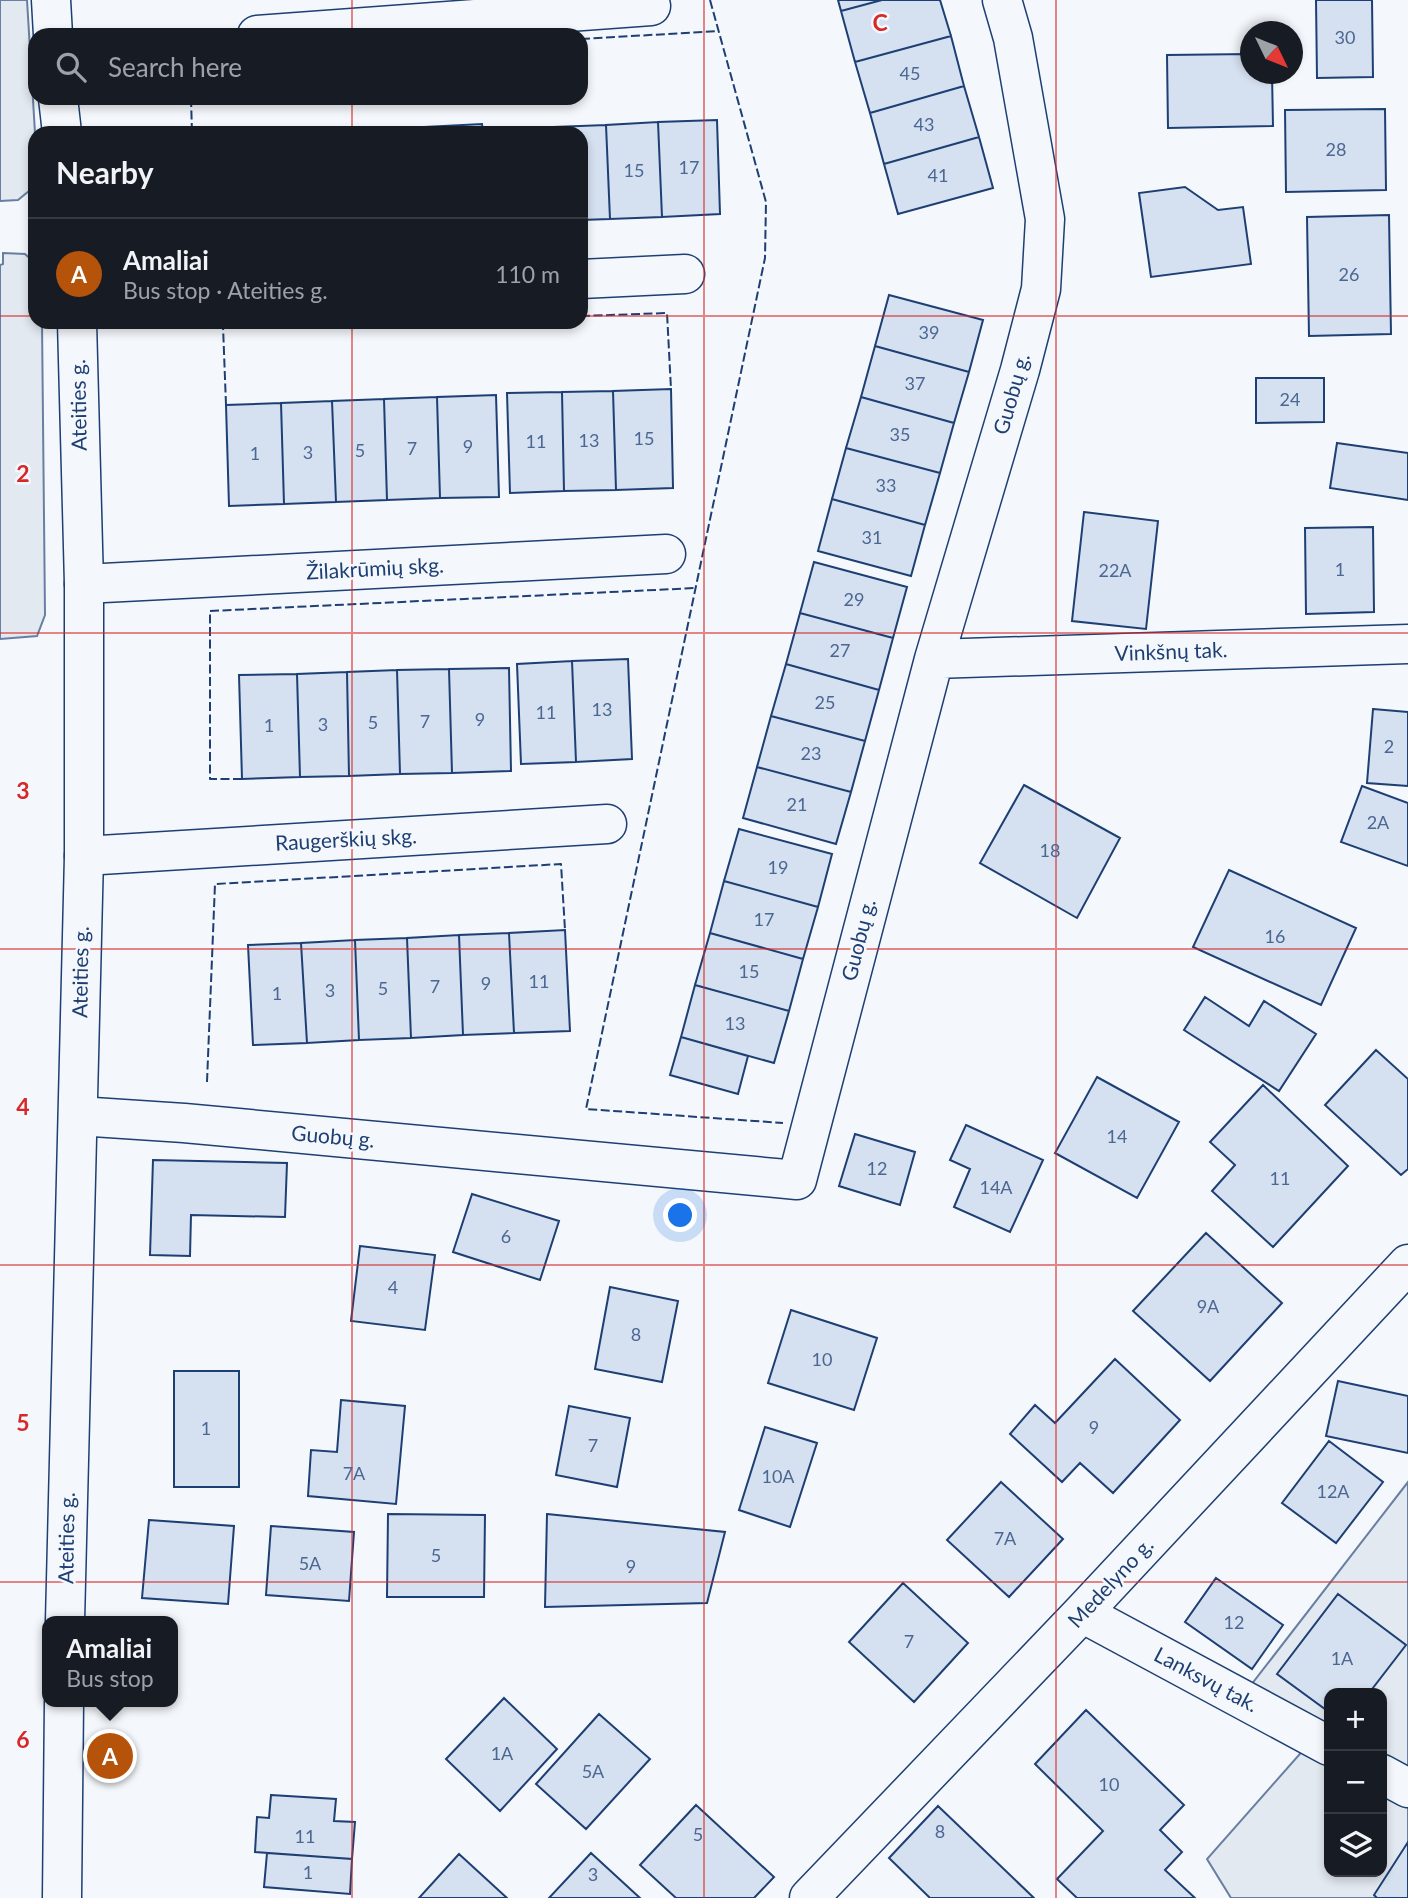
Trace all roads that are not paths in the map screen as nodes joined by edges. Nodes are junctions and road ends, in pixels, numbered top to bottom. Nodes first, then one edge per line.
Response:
1 (51, 0) edge
2 (1002, 0) edge
3 (651, 6) dead end
4 (53, 28) edge
5 (352, 28) edge
6 (59, 105) edge
7 (61, 126) edge
8 (685, 274) dead end
9 (588, 279) edge
10 (77, 329) edge
11 (666, 554) dead end
12 (84, 584) junction
13 (1408, 644) edge
14 (934, 659) junction
15 (607, 824) dead end
16 (84, 856) junction
17 (78, 1116) junction
18 (1408, 1264) edge
19 (1082, 1613) junction
20 (65, 1616) edge
21 (64, 1707) edge
22 (1324, 1743) edge
23 (1387, 1777) edge
24 (1408, 1788) edge
25 (62, 1898) edge
26 (810, 1898) edge

1 - 4 street
2 - 14 street, Guobų g.
3 - 5 street
6 - 7 street
8 - 9 street
10 - 12 street, Ateities g.
11 - 12 street, Žilakrūmių skg.
12 - 16 street, Ateities g.
13 - 14 street, Vinkšnų tak.
14 - 17 street, Guobų g.
15 - 16 street, Raugerškių skg.
16 - 17 street, Ateities g.
17 - 20 street, Ateities g.
18 - 19 street, Medelyno g.
19 - 22 street, Lanksvų tak.
19 - 26 street, Medelyno g.
21 - 25 street
23 - 24 street

